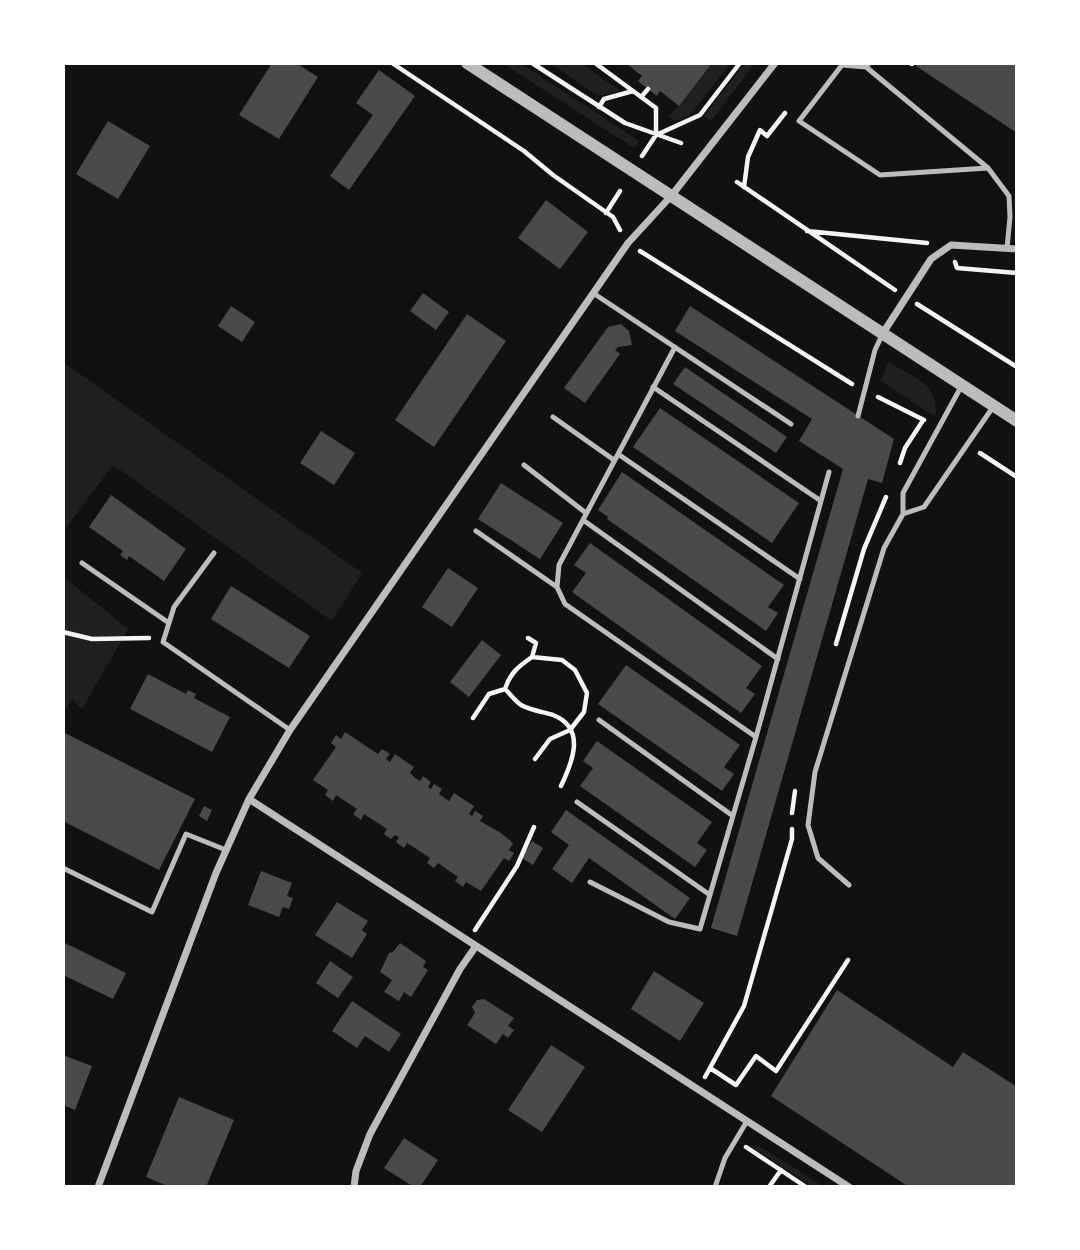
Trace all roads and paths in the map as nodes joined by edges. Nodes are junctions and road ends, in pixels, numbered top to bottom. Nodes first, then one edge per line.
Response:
1 (391, 63) edge
2 (467, 63) edge
3 (532, 63) edge
4 (595, 63) edge
5 (740, 63) edge
6 (775, 63) edge
7 (868, 65) edge
8 (648, 89) dead end
9 (634, 91) junction
10 (641, 97) junction
11 (792, 105) dead end
12 (599, 107) junction
13 (656, 135) junction
14 (681, 143) dead end
15 (642, 156) dead end
16 (988, 168) junction
17 (737, 182) dead end
18 (744, 187) junction
19 (620, 191) dead end
20 (672, 195) junction
21 (606, 213) junction
22 (806, 230) junction
23 (628, 243) junction
24 (951, 245) junction
25 (1007, 248) junction
26 (1017, 248) edge
27 (1017, 273) edge
28 (593, 293) junction
29 (906, 297) junction
30 (883, 333) junction
31 (675, 347) junction
32 (1017, 367) edge
33 (962, 385) junction
34 (653, 387) junction
35 (865, 391) junction
36 (994, 405) junction
37 (858, 415) dead end
38 (553, 417) dead end
39 (1017, 421) edge
40 (791, 424) dead end
41 (939, 429) junction
42 (966, 444) junction
43 (616, 457) junction
44 (524, 465) dead end
45 (829, 472) dead end
46 (1017, 477) edge
47 (821, 500) junction
48 (586, 513) junction
49 (903, 514) junction
50 (583, 520) junction
51 (476, 531) dead end
52 (214, 554) dead end
53 (82, 563) dead end
54 (800, 579) junction
55 (557, 587) junction
56 (169, 623) junction
57 (63, 632) edge
58 (528, 638) dead end
59 (163, 642) junction
60 (532, 657) junction
61 (778, 659) junction
62 (505, 689) junction
63 (473, 718) dead end
64 (599, 720) dead end
65 (290, 730) junction
66 (570, 730) junction
67 (757, 737) junction
68 (535, 759) dead end
69 (561, 786) dead end
70 (249, 799) junction
71 (577, 802) dead end
72 (733, 816) junction
73 (534, 827) dead end
74 (226, 850) junction
75 (63, 868) edge
76 (590, 882) dead end
77 (849, 885) dead end
78 (710, 895) junction
79 (468, 940) junction
80 (476, 946) junction
81 (848, 960) dead end
82 (710, 1068) dead end
83 (747, 1121) junction
84 (781, 1170) dead end
85 (98, 1187) edge
86 (354, 1187) edge
87 (715, 1187) edge
88 (769, 1187) edge
89 (849, 1187) edge

1 - 21 path
2 - 20 street
3 - 12 path
4 - 9 path
5 - 13 path
6 - 20 street
7 - 16 lane
7 - 16 lane
8 - 10 path
9 - 10 path
9 - 12 path
10 - 13 path
11 - 18 path
12 - 13 path
13 - 14 path
13 - 15 path
16 - 25 lane
17 - 18 path
18 - 22 path
19 - 21 path
20 - 23 street
20 - 30 street
21 - 23 path
22 - 24 path
22 - 29 path
23 - 28 street
23 - 35 path
24 - 25 street
24 - 27 path
24 - 29 street
25 - 26 street
28 - 31 lane
28 - 65 street
29 - 30 street
29 - 32 path
30 - 33 street
30 - 35 lane
31 - 34 lane
31 - 40 lane
33 - 36 street
33 - 41 lane
34 - 43 lane
34 - 47 lane
35 - 37 lane
35 - 41 path
36 - 39 street
36 - 42 lane
38 - 43 lane
41 - 49 lane
42 - 46 path
42 - 49 lane
43 - 48 lane
43 - 54 lane
44 - 48 lane
45 - 47 lane
47 - 54 lane
48 - 50 lane
49 - 77 lane
50 - 55 lane
50 - 61 lane
51 - 55 lane
52 - 56 lane
53 - 56 lane
54 - 61 lane
55 - 67 lane
56 - 59 lane
57 - 59 path
58 - 60 path
59 - 65 lane
60 - 62 path
60 - 66 path
61 - 67 lane
62 - 63 path
62 - 66 path
64 - 72 lane
65 - 70 street
66 - 68 path
66 - 69 path
67 - 72 lane
70 - 74 street
70 - 79 street
71 - 78 lane
72 - 78 lane
73 - 79 path
74 - 75 lane
74 - 85 street
76 - 78 lane
79 - 80 street
80 - 83 street
80 - 86 street
81 - 82 path
83 - 87 lane
83 - 89 street
84 - 88 path

